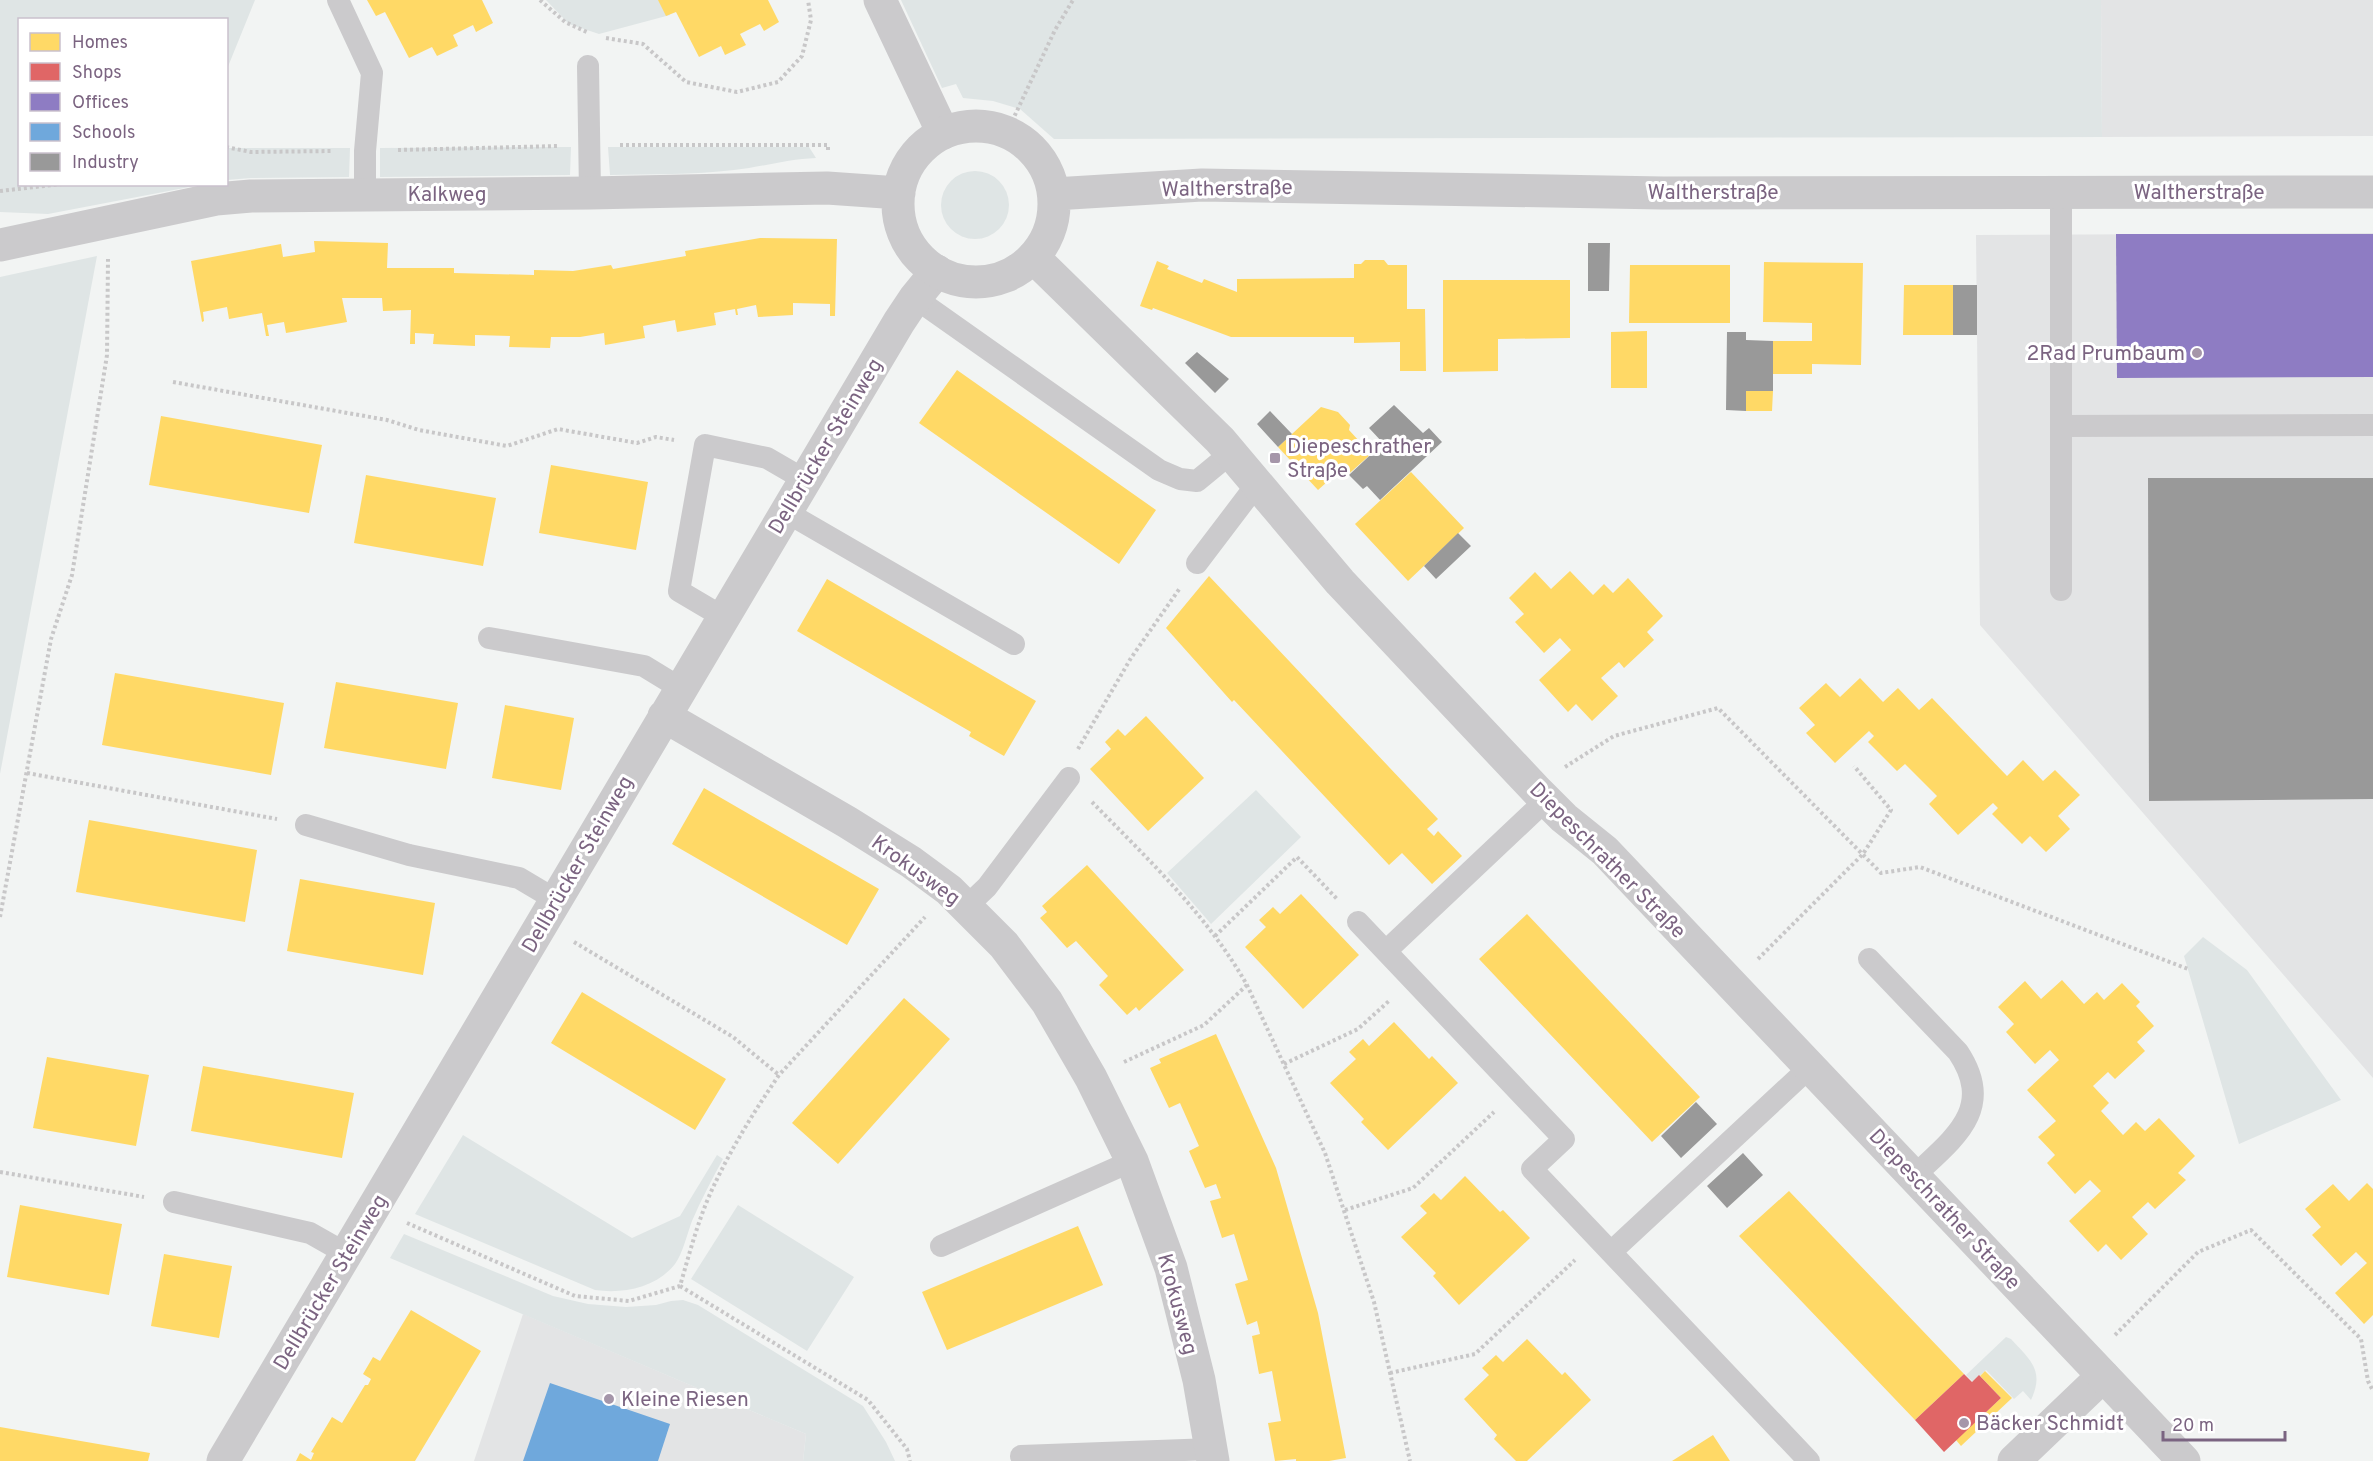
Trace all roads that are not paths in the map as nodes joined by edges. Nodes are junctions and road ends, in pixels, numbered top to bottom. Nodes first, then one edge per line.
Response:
1 (338, 0) edge
2 (880, 0) edge
3 (588, 66) road end
4 (943, 133) junction
5 (2061, 192) junction
6 (2373, 192) edge
7 (590, 193) junction
8 (898, 193) junction
9 (1054, 194) junction
10 (365, 195) junction
11 (0, 245) edge
12 (1033, 258) junction
13 (937, 271) junction
14 (915, 298) junction
15 (2373, 425) edge
16 (2061, 426) junction
17 (1231, 453) junction
18 (805, 480) junction
19 (1257, 484) junction
20 (786, 512) junction
21 (1197, 563) road end
22 (2061, 590) dead end
23 (723, 617) junction
24 (489, 638) dead end
25 (1014, 644) dead end
26 (672, 702) junction
27 (1069, 778) road end
28 (1542, 796) junction
29 (306, 825) road end
30 (958, 898) junction
31 (549, 911) junction
32 (1358, 922) road end
33 (1386, 951) junction
34 (1869, 959) dead end
35 (1810, 1066) junction
36 (1132, 1161) junction
37 (1914, 1176) junction
38 (174, 1202) road end
39 (1605, 1245) junction
40 (941, 1246) dead end
41 (347, 1254) junction
42 (2096, 1368) junction
43 (1212, 1455) edge
44 (1021, 1456) dead end
45 (223, 1461) edge
46 (1809, 1461) edge
47 (2014, 1461) edge
48 (2184, 1461) edge

1 - 10 lane
2 - 4 street
3 - 7 lane
4 - 8 street
4 - 9 street
5 - 6 street, Waltherstraße
5 - 9 street, Waltherstraße
5 - 16 lane
7 - 8 street, Kalkweg
7 - 10 street, Kalkweg
8 - 13 street
9 - 12 street
10 - 11 street, Kalkweg
12 - 13 street
12 - 17 street, Diepeschrather Straße
13 - 14 street, Dellbrücker Steinweg
14 - 17 lane
14 - 18 street, Dellbrücker Steinweg
15 - 16 lane
16 - 22 lane
17 - 19 street, Diepeschrather Straße
18 - 20 street, Dellbrücker Steinweg
18 - 23 lane
19 - 21 lane
19 - 28 street, Diepeschrather Straße
20 - 23 street, Dellbrücker Steinweg
20 - 25 lane
23 - 26 street, Dellbrücker Steinweg
24 - 26 lane
26 - 30 street, Krokusweg
26 - 31 street, Dellbrücker Steinweg
27 - 30 lane
28 - 33 lane
28 - 35 street, Diepeschrather Straße
29 - 31 lane
30 - 36 street, Krokusweg
31 - 41 street, Dellbrücker Steinweg
32 - 33 lane
33 - 39 lane
34 - 37 lane
35 - 37 street, Diepeschrather Straße
35 - 39 lane
36 - 40 lane
36 - 43 street, Krokusweg
37 - 42 street, Diepeschrather Straße
38 - 41 lane
39 - 46 lane
41 - 45 street, Dellbrücker Steinweg
42 - 47 street
42 - 48 street, Diepeschrather Straße
43 - 44 lane, Krokusweg

